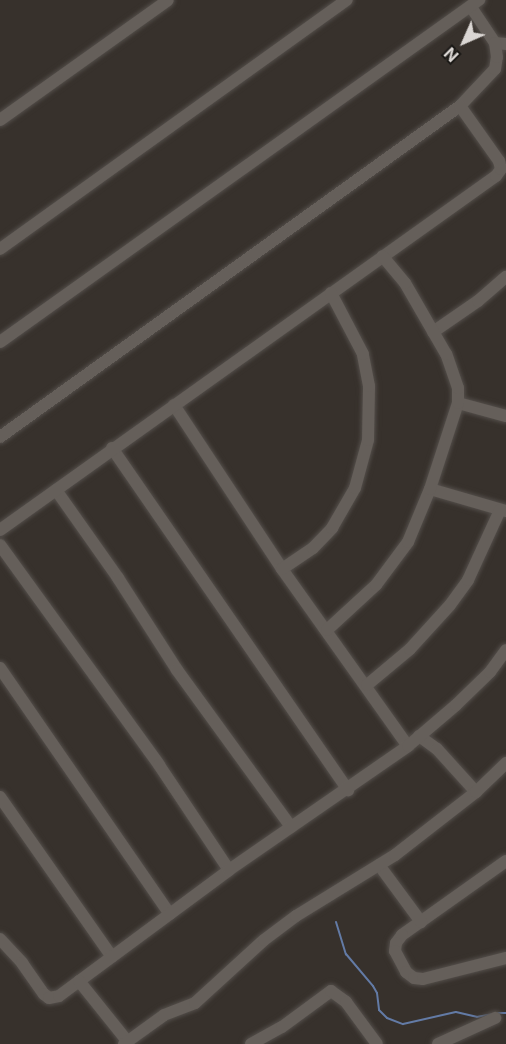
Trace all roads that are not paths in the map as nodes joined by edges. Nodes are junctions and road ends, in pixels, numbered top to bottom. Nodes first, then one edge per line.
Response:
1 (168, 0) edge
2 (347, 0) edge
3 (475, 3) edge
4 (500, 43) edge
5 (460, 105) junction
6 (0, 120) edge
7 (0, 249) edge
8 (382, 256) junction
9 (506, 277) edge
10 (331, 293) junction
11 (433, 332) junction
12 (0, 342) edge
13 (458, 403) junction
14 (174, 405) junction
15 (506, 416) edge
16 (0, 437) edge
17 (112, 448) junction
18 (430, 489) junction
19 (56, 490) junction
20 (503, 510) edge
21 (0, 530) edge
22 (0, 545) edge
23 (282, 569) junction
24 (327, 630) junction
25 (506, 650) edge
26 (0, 668) edge
27 (367, 685) junction
28 (419, 736) junction
29 (408, 746) junction
30 (506, 763) edge
31 (348, 790) junction
32 (476, 792) junction
33 (0, 797) edge
34 (291, 827) junction
35 (506, 861) edge
36 (379, 865) junction
37 (229, 870) junction
38 (170, 914) junction
39 (421, 922) junction
40 (0, 939) edge
41 (112, 957) junction
42 (506, 958) edge
43 (79, 981) junction
44 (495, 1018) dead end
45 (126, 1043) edge
46 (250, 1044) edge
47 (377, 1044) edge
48 (438, 1044) edge

1 - 6 street
2 - 7 street
3 - 4 street
3 - 12 street
4 - 5 street
5 - 8 street
5 - 16 street
8 - 10 street
8 - 11 street
9 - 11 street
10 - 14 street
10 - 23 street
11 - 13 street
13 - 15 street
13 - 18 street
14 - 17 street
14 - 23 street
17 - 19 street
17 - 31 street
18 - 20 street
18 - 24 street
19 - 21 street
19 - 34 street
20 - 27 street
22 - 37 street
23 - 24 street
24 - 27 street
25 - 28 street
26 - 38 street
27 - 29 street
28 - 29 street
28 - 32 street
29 - 31 street
30 - 32 street
31 - 34 street
32 - 36 street
33 - 41 street
34 - 37 street
35 - 39 street
36 - 39 street
36 - 45 street
37 - 38 street
38 - 41 street
39 - 42 street
40 - 43 street
41 - 43 street
43 - 45 street
44 - 48 street
46 - 47 street

